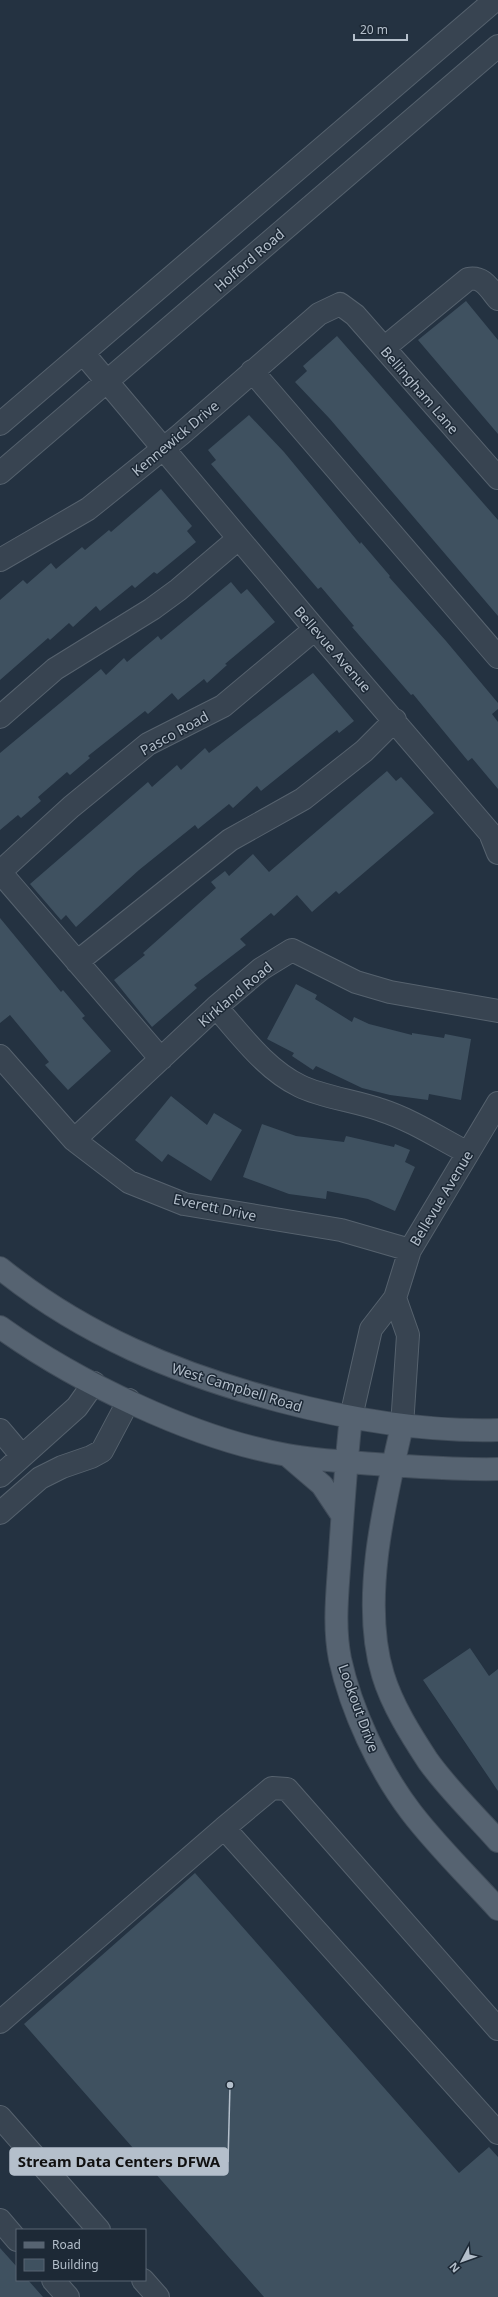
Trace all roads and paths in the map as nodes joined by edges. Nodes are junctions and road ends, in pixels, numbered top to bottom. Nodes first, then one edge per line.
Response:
1 (495, 0) edge
2 (498, 46) edge
3 (498, 299) edge
4 (340, 304) joint
5 (384, 348) junction
6 (83, 353) junction
7 (252, 371) junction
8 (107, 382) junction
9 (0, 424) edge
10 (162, 449) junction
11 (0, 473) edge
12 (498, 478) edge
13 (238, 539) junction
14 (0, 560) edge
15 (314, 629) junction
16 (498, 657) edge
17 (0, 717) edge
18 (395, 720) junction
19 (494, 830) edge
20 (498, 853) edge
21 (0, 872) edge
22 (77, 962) junction
23 (216, 1007) junction
24 (498, 1011) edge
25 (0, 1056) edge
26 (161, 1059) junction
27 (498, 1103) edge
28 (74, 1140) junction
29 (468, 1153) junction
30 (410, 1250) junction
31 (0, 1268) edge
32 (395, 1298) junction
33 (0, 1327) edge
34 (94, 1384) junction
35 (129, 1400) junction
36 (351, 1417) junction
37 (402, 1426) junction
38 (0, 1430) edge
39 (498, 1430) edge
40 (287, 1455) junction
41 (22, 1456) junction
42 (346, 1462) junction
43 (393, 1465) junction
44 (498, 1469) edge
45 (0, 1476) edge
46 (0, 1512) edge
47 (342, 1515) junction
48 (224, 1828) junction
49 (498, 1841) edge
50 (498, 1909) edge
51 (0, 2022) edge
52 (498, 2029) edge
53 (0, 2117) edge
54 (494, 2121) edge
55 (0, 2220) edge
56 (98, 2229) edge
57 (16, 2239) edge
58 (54, 2281) edge
59 (144, 2281) edge
60 (68, 2297) edge
61 (158, 2297) edge

1 - 6 street
2 - 8 street, Holford Road
3 - 5 street
4 - 5 street, Bellingham Lane
4 - 7 street, Kennewick Drive
5 - 12 street, Bellingham Lane
6 - 8 street, Bellevue Avenue
6 - 9 street
7 - 10 street, Kennewick Drive
7 - 16 street
8 - 10 street, Bellevue Avenue
8 - 11 street, Holford Road
10 - 13 street, Bellevue Avenue
10 - 14 street, Kennewick Drive
13 - 15 street, Bellevue Avenue
13 - 17 street
15 - 18 street, Bellevue Avenue
15 - 21 street, Pasco Road
18 - 19 street, Bellevue Avenue
18 - 22 street
19 - 20 street, Bellevue Avenue
21 - 22 street
22 - 26 street
23 - 24 street, Kirkland Road
23 - 26 street, Kirkland Road
23 - 29 street
25 - 28 street, Everett Drive
26 - 28 street, Kirkland Road
27 - 29 street, Bellevue Avenue
28 - 30 street, Everett Drive
29 - 30 street, Bellevue Avenue
30 - 32 street, Bellevue Avenue
31 - 36 main road, West Campbell Road
32 - 36 street, Bellevue Avenue
32 - 37 street
33 - 34 main road
34 - 35 main road
34 - 41 street
35 - 40 main road
35 - 46 street
36 - 37 main road, West Campbell Road
36 - 42 main road, Lookout Drive
37 - 39 main road, West Campbell Road
37 - 43 main road
38 - 41 street
40 - 42 main road
40 - 47 main road
41 - 45 street
42 - 43 main road
42 - 47 main road, Lookout Drive
43 - 44 main road
43 - 49 main road
47 - 50 main road, Lookout Drive
48 - 51 street
48 - 52 street
48 - 54 street
53 - 56 street
55 - 57 street
58 - 60 street
59 - 61 street

